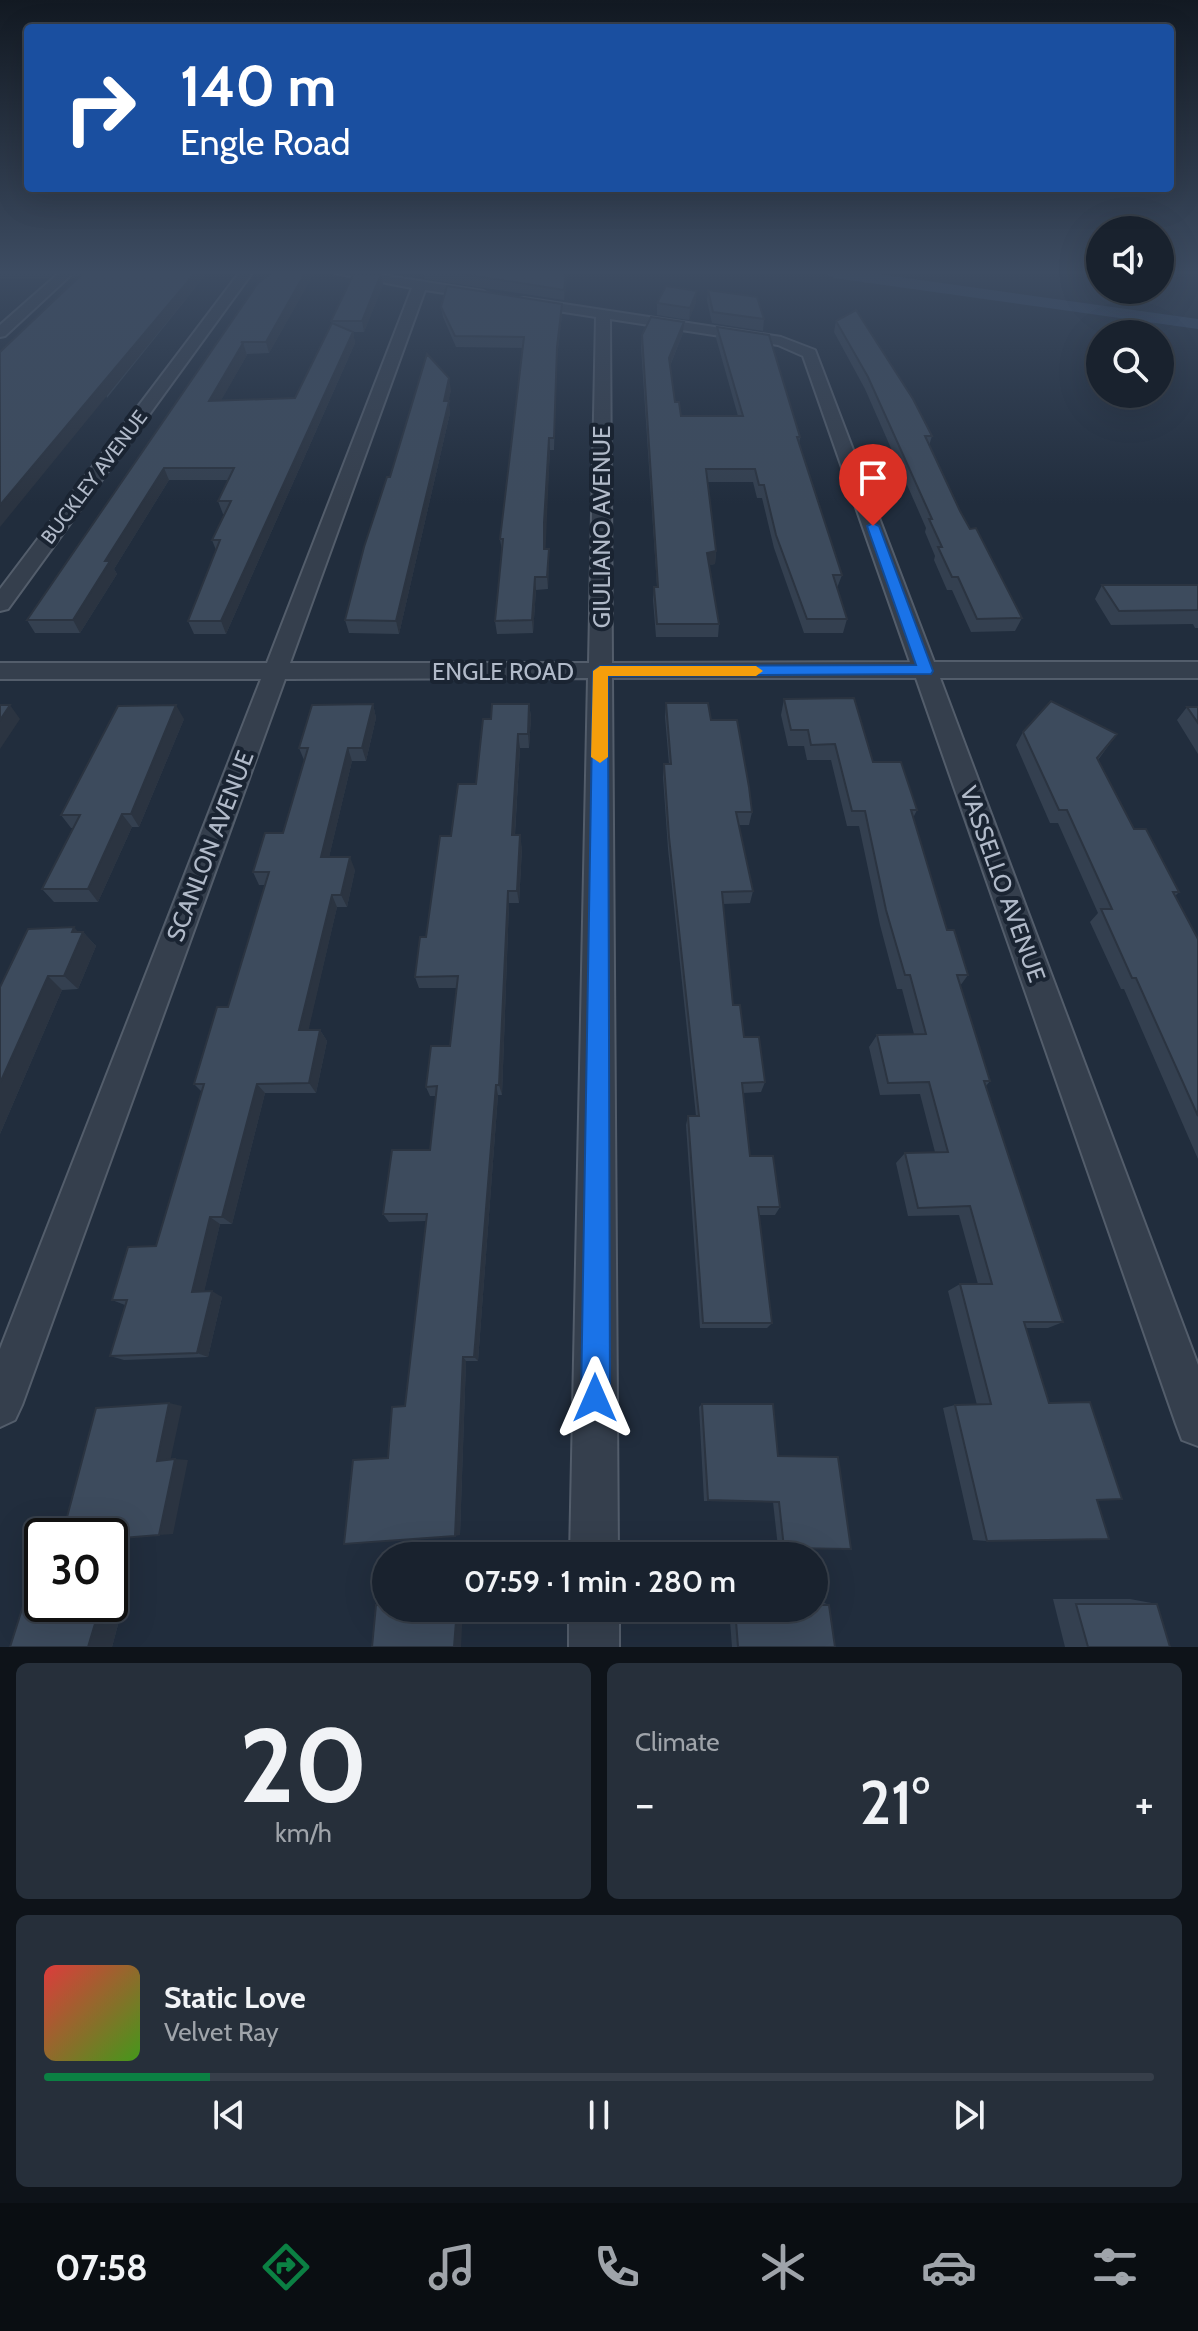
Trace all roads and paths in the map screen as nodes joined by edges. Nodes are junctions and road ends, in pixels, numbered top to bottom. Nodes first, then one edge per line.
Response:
1 (189, 350) edge
2 (396, 350) edge
3 (603, 350) edge
4 (806, 350) edge
5 (0, 604) edge
6 (1198, 670) edge
7 (0, 671) edge
8 (275, 671) junction
9 (600, 671) junction
10 (926, 671) junction
11 (0, 1405) edge
12 (1198, 1424) edge
13 (594, 1542) edge
14 (594, 1622) edge
15 (594, 1647) edge

1 - 5 street, BUCKLEY AVENUE
2 - 8 street, SCANLON AVENUE
3 - 9 street, GIULIANO AVENUE
4 - 10 street, VASSELLO AVENUE
6 - 10 street, ENGLE ROAD
7 - 8 street, ENGLE ROAD
8 - 9 street, ENGLE ROAD
8 - 11 street, SCANLON AVENUE
9 - 10 street, ENGLE ROAD
9 - 13 street, GIULIANO AVENUE
10 - 12 street, VASSELLO AVENUE
14 - 15 street

